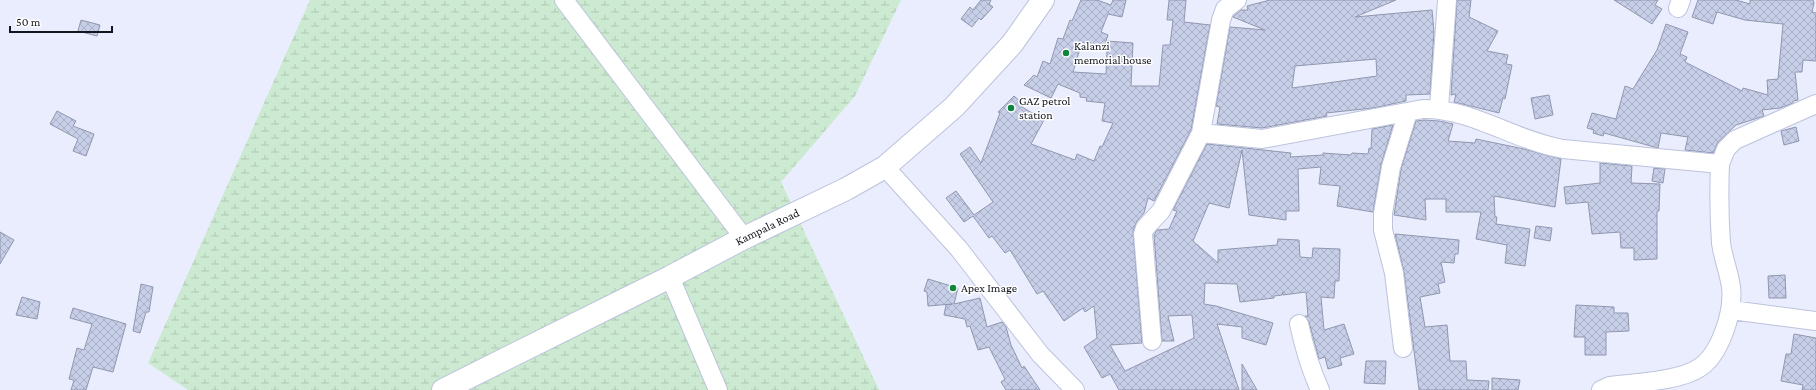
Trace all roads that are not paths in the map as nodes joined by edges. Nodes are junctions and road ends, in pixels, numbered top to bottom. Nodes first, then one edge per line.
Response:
1 (564, 0) edge
2 (1043, 0) edge
3 (1237, 0) edge
4 (1446, 0) edge
5 (1816, 104) edge
6 (1439, 108) junction
7 (1408, 112) junction
8 (1201, 133) junction
9 (1720, 164) junction
10 (885, 167) junction
11 (744, 238) junction
12 (670, 277) junction
13 (1731, 310) junction
14 (1816, 321) edge
15 (1299, 324) dead end
16 (1152, 341) dead end
17 (1403, 348) dead end
18 (442, 390) edge
19 (718, 390) edge
20 (1075, 390) edge
21 (1320, 390) edge
22 (1601, 390) edge

1 - 11 street
2 - 10 main road, Kampala Road
3 - 8 street
4 - 6 street
5 - 9 street
6 - 7 street
6 - 9 street
7 - 8 street
7 - 17 street
8 - 16 street
9 - 13 street
10 - 11 main road, Kampala Road
10 - 20 street
11 - 12 main road, Kampala Road
12 - 18 main road, Kampala Road
12 - 19 street
13 - 14 street
13 - 22 street
15 - 21 street

